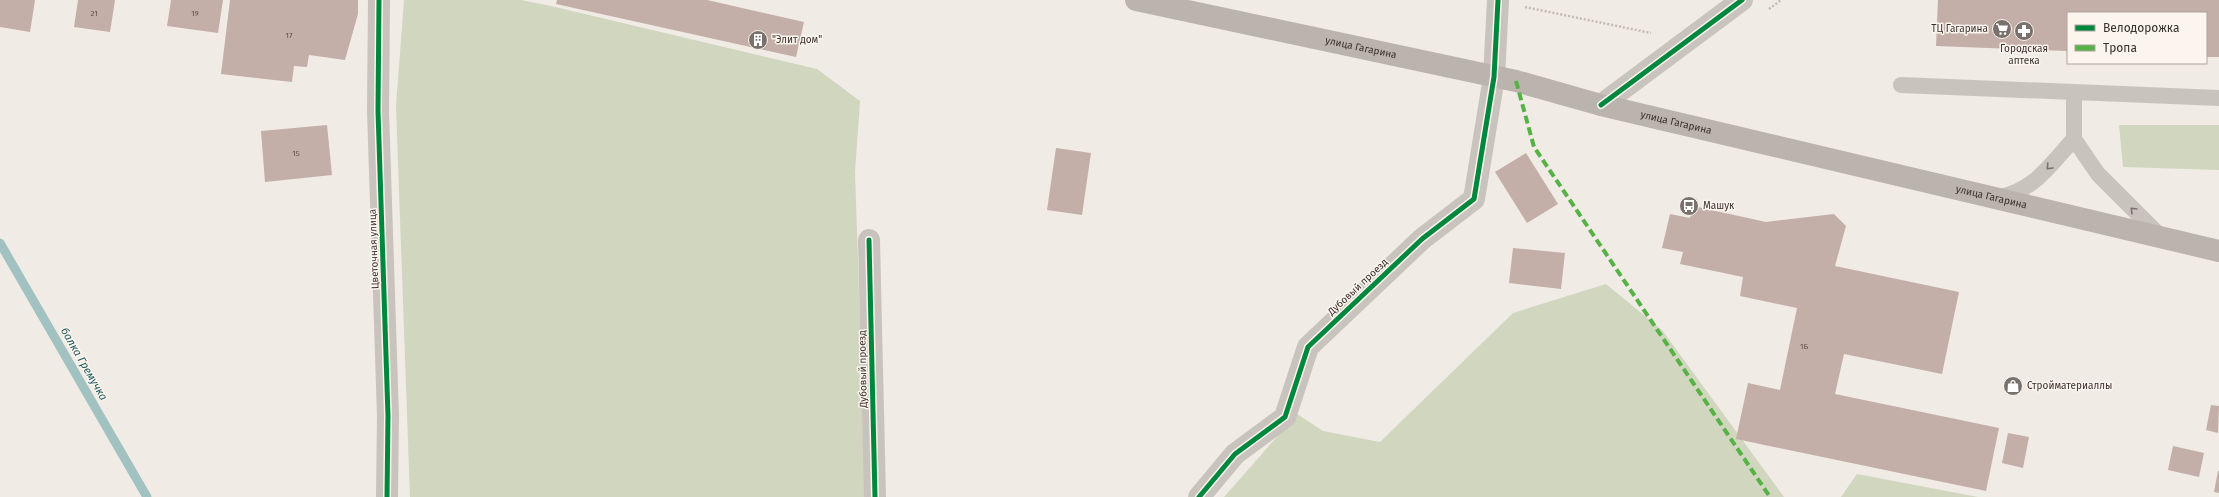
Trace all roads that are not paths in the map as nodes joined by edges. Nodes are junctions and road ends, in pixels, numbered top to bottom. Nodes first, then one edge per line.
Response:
1 (379, 0) edge
2 (1136, 0) edge
3 (1742, 0) edge
4 (1498, 1) edge
5 (1494, 77) junction
6 (1901, 85) dead end
7 (2074, 93) junction
8 (2219, 98) edge
9 (1601, 105) junction
10 (2074, 139) junction
11 (1997, 198) junction
12 (2161, 237) junction
13 (869, 240) dead end
14 (2218, 250) edge
15 (387, 497) edge
16 (875, 497) edge
17 (1199, 497) edge

1 - 15 street, Цветочная улица
2 - 5 main road, улица Гагарина
3 - 9 street
4 - 5 street, Дубовый проезд
5 - 9 main road, улица Гагарина
5 - 17 street, Дубовый проезд
6 - 7 lane
7 - 8 lane
7 - 10 lane
9 - 11 main road, улица Гагарина
10 -> 11 lane
12 -> 10 lane
11 - 12 main road, улица Гагарина
12 - 14 main road, улица Гагарина
13 - 16 street, Дубовый проезд

